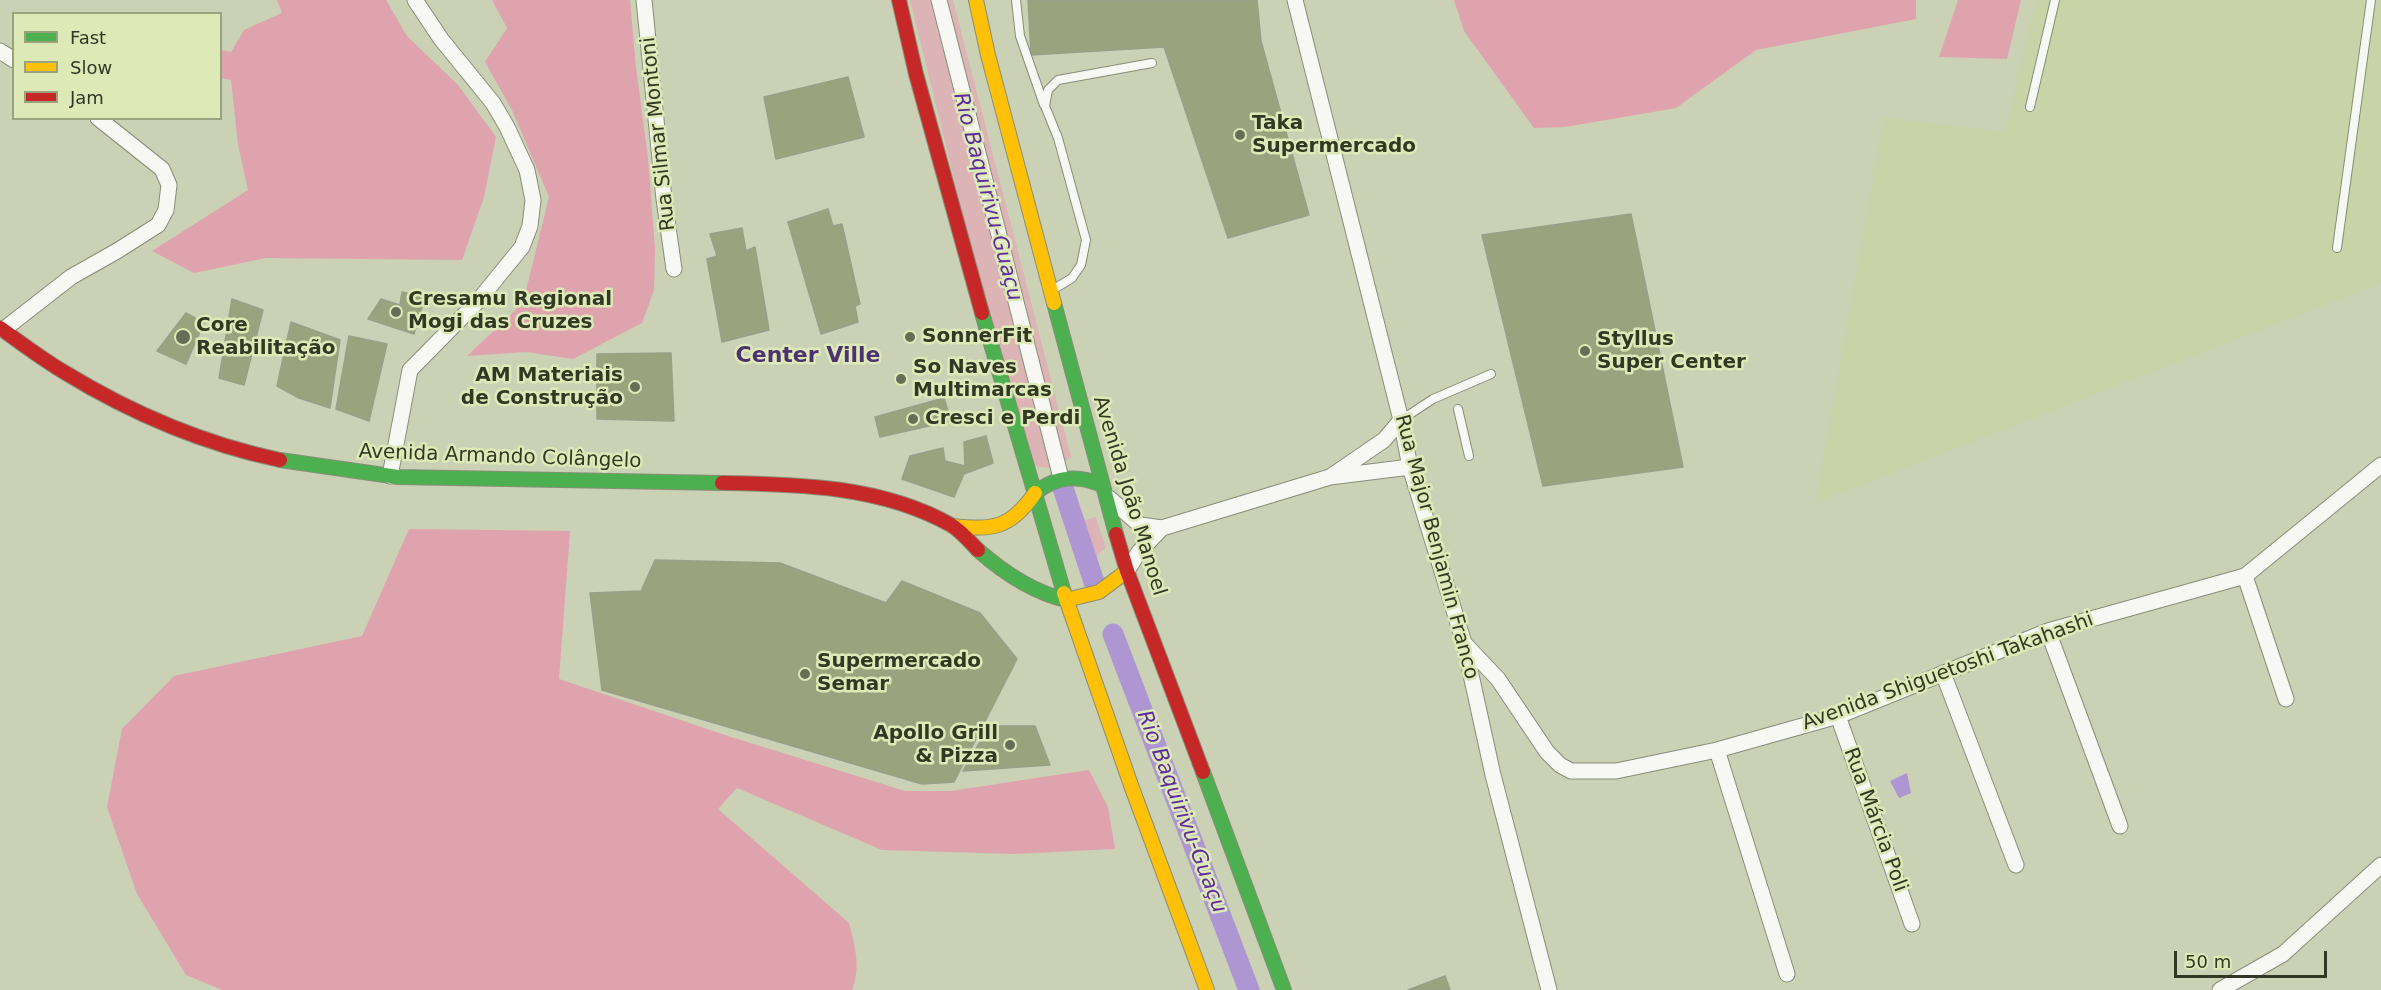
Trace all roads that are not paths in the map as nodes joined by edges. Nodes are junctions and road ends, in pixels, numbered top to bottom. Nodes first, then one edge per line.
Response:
1 (415, 0) edge
2 (644, 0) edge
3 (899, 0) edge
4 (939, 0) edge
5 (976, 0) edge
6 (1016, 0) edge
7 (1295, 0) edge
8 (2055, 0) edge
9 (2371, 0) edge
10 (1152, 63) dead end
11 (1045, 106) junction
12 (2030, 107) dead end
13 (100, 120) edge
14 (2337, 248) dead end
15 (674, 269) dead end
16 (1050, 291) junction
17 (2, 329) edge
18 (1491, 374) dead end
19 (1458, 409) dead end
20 (1401, 420) junction
21 (1469, 456) dead end
22 (2381, 465) edge
23 (1410, 467) junction
24 (390, 476) junction
25 (1330, 477) junction
26 (1061, 478) junction
27 (1102, 485) junction
28 (1035, 494) junction
29 (952, 526) junction
30 (1162, 528) junction
31 (1127, 571) junction
32 (2246, 576) junction
33 (1066, 600) junction
34 (2048, 631) junction
35 (1464, 643) junction
36 (1943, 673) junction
37 (2286, 699) dead end
38 (1838, 716) junction
39 (1717, 750) junction
40 (2120, 826) dead end
41 (2016, 865) dead end
42 (2381, 865) edge
43 (1912, 924) dead end
44 (1787, 974) dead end
45 (1207, 990) edge
46 (1284, 990) edge
47 (1550, 990) edge
48 (2220, 990) edge

1 - 24 street
2 - 15 street, Rua Silmar Montoni
3 - 28 main road
4 - 26 street
5 - 16 main road, Avenida João Manoel
6 - 11 lane
7 - 20 street, Rua Major Benjamin Franco
8 - 12 lane
9 - 14 lane
10 - 11 lane
11 - 16 lane
13 - 17 street
16 - 27 main road, Avenida João Manoel
17 - 24 main road, Avenida Armando Colângelo
18 - 20 lane
19 - 21 lane
20 - 23 street, Rua Major Benjamin Franco
20 - 25 street
22 - 32 street, Avenida Shiguetoshi Takahashi
23 - 25 street
23 - 35 street, Rua Major Benjamin Franco
24 - 29 main road, Avenida Armando Colângelo
25 - 30 street
26 - 27 main road
26 - 28 main road
27 - 30 street
27 - 31 main road, Avenida João Manoel
28 - 29 main road
28 - 33 main road
29 - 33 main road
30 - 31 street
31 - 33 main road
31 - 46 main road, Avenida João Manoel
32 - 34 street, Avenida Shiguetoshi Takahashi
32 - 37 street
33 - 45 main road
34 - 36 street, Avenida Shiguetoshi Takahashi
34 - 40 street
35 - 39 street, Avenida Shiguetoshi Takahashi
35 - 47 street, Rua Major Benjamin Franco
36 - 38 street, Avenida Shiguetoshi Takahashi
36 - 41 street
38 - 39 street, Avenida Shiguetoshi Takahashi
38 - 43 street, Rua Márcia Poli
39 - 44 street
42 - 48 street

